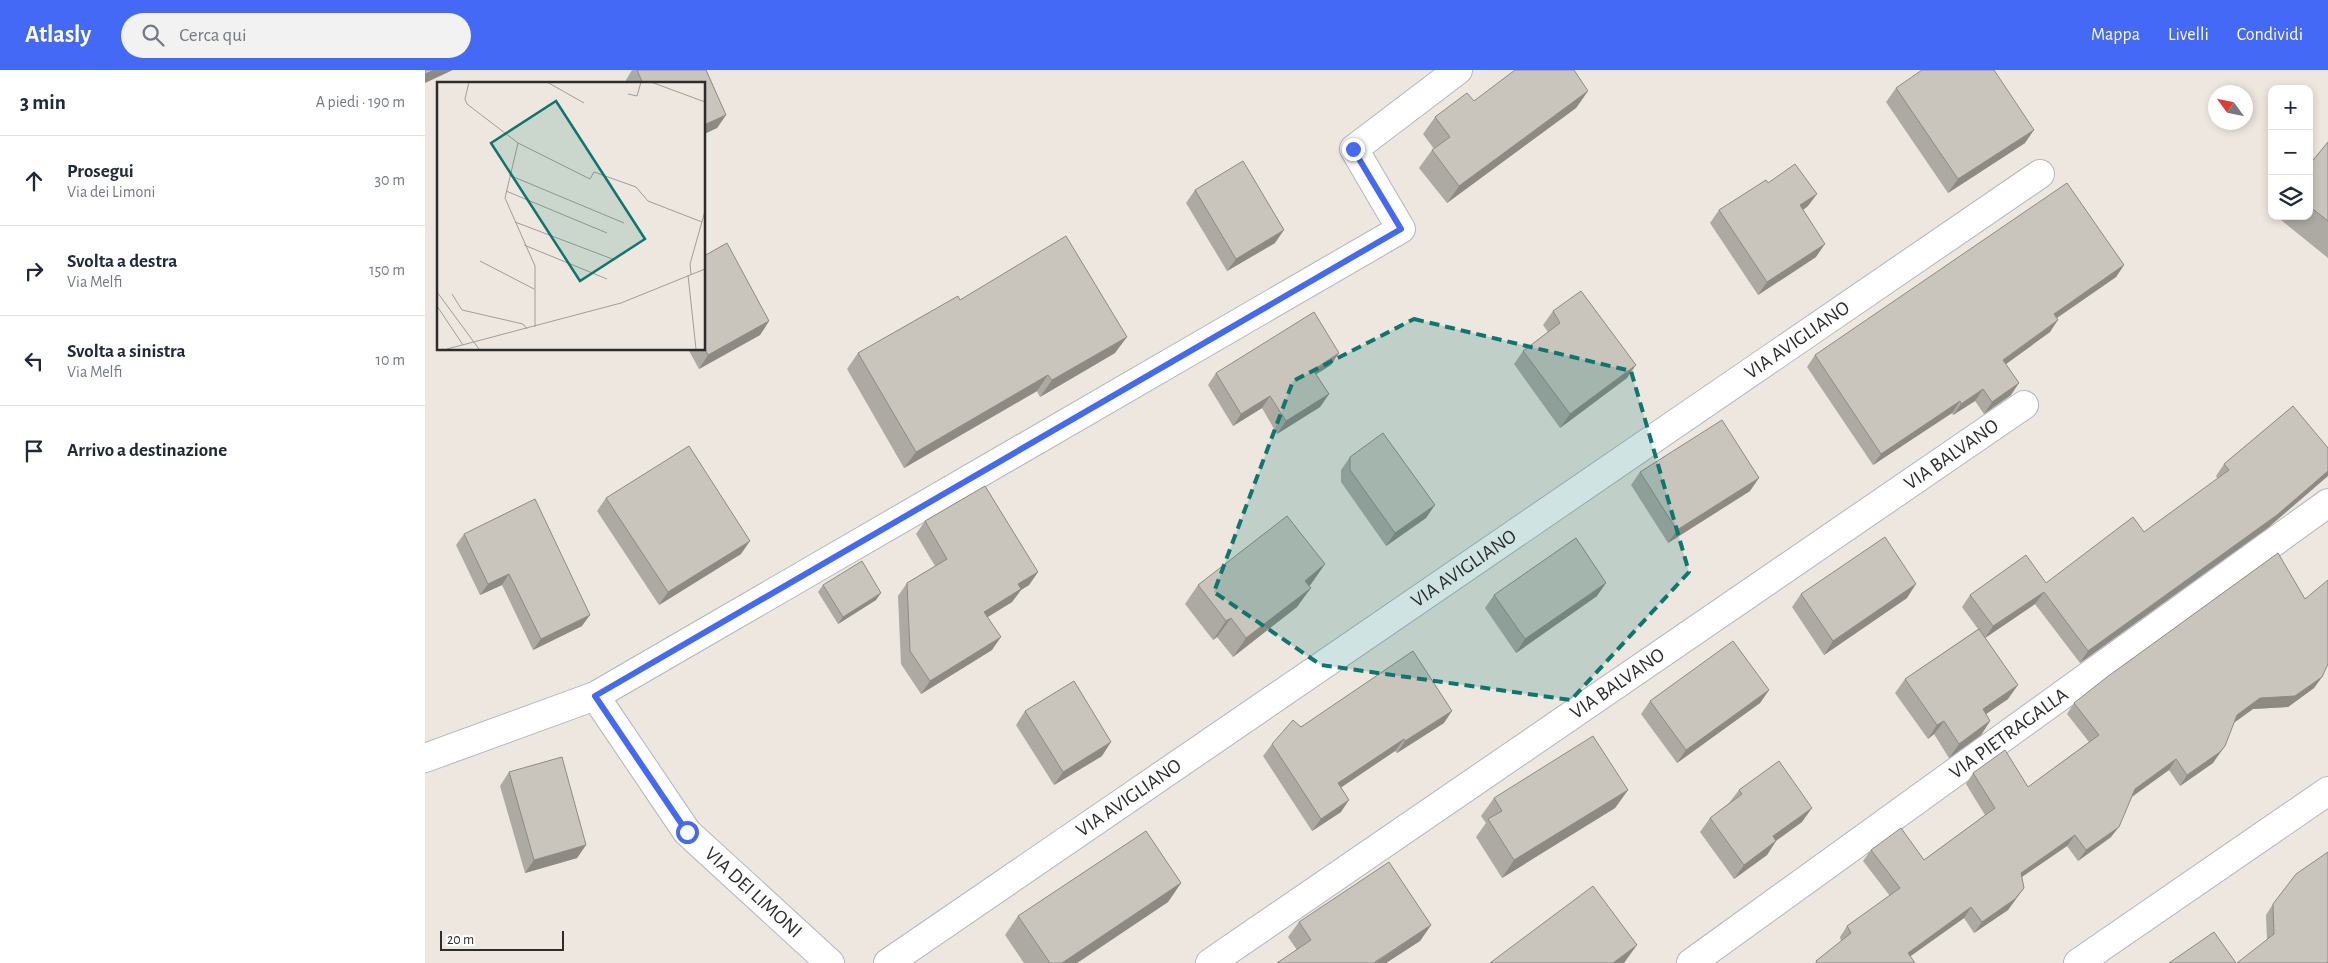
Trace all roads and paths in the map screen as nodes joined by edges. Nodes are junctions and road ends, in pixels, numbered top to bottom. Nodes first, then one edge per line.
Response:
1 (1458, 70) edge
2 (2040, 174) dead end
3 (2024, 405) dead end
4 (2328, 503) edge
5 (595, 696) junction
6 (425, 758) edge
7 (2328, 791) edge
8 (830, 963) edge
9 (888, 963) edge
10 (1210, 963) edge
11 (1691, 963) edge
12 (2078, 963) edge

1 - 5 street
2 - 9 street, VIA AVIGLIANO
3 - 10 street, VIA BALVANO
4 - 11 street, VIA PIETRAGALLA
5 - 6 street
5 - 8 street, VIA DEI LIMONI
7 - 12 street

